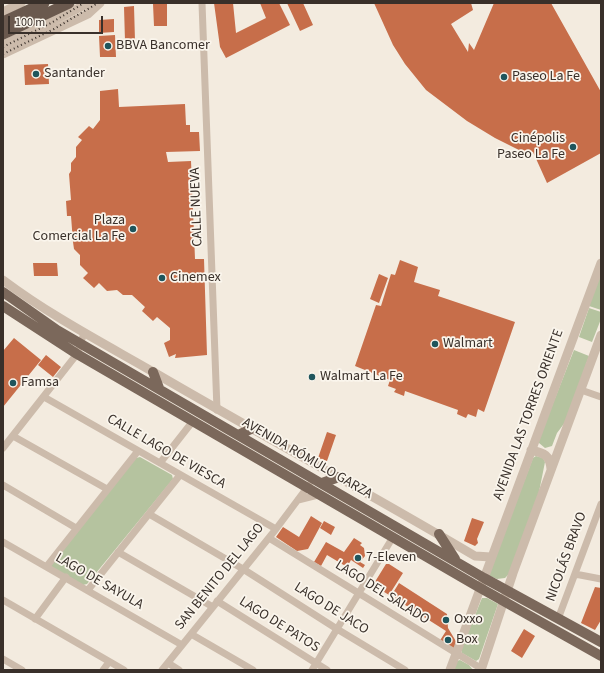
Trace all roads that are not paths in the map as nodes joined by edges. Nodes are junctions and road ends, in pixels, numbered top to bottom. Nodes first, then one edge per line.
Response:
1 (21, 3) edge
2 (44, 3) edge
3 (69, 3) edge
4 (89, 3) edge
5 (100, 3) edge
6 (202, 3) edge
7 (3, 12) edge
8 (3, 22) edge
9 (3, 34) edge
10 (3, 45) edge
11 (3, 54) edge
12 (601, 263) edge
13 (3, 280) edge
14 (8, 293) edge
15 (3, 306) edge
16 (84, 333) junction
17 (601, 335) edge
18 (82, 344) junction
19 (77, 354) junction
20 (153, 372) junction
21 (159, 388) junction
22 (581, 390) junction
23 (44, 397) junction
24 (601, 397) edge
25 (217, 410) junction
26 (193, 421) junction
27 (251, 429) junction
28 (238, 435) junction
29 (13, 436) junction
30 (560, 446) junction
31 (3, 448) edge
32 (532, 448) junction
33 (138, 451) junction
34 (160, 463) junction
35 (551, 469) junction
36 (180, 475) junction
37 (338, 478) junction
38 (318, 481) junction
39 (3, 485) edge
40 (307, 488) junction
41 (107, 489) junction
42 (318, 495) junction
43 (298, 500) junction
44 (601, 504) edge
45 (149, 514) junction
46 (598, 521) edge
47 (76, 528) junction
48 (276, 529) junction
49 (439, 534) junction
50 (393, 537) junction
51 (269, 538) junction
52 (3, 542) edge
53 (118, 552) junction
54 (491, 557) junction
55 (457, 562) junction
56 (47, 566) junction
57 (243, 569) junction
58 (575, 574) junction
59 (66, 577) junction
60 (484, 578) junction
61 (601, 579) edge
62 (481, 588) junction
63 (88, 590) junction
64 (507, 590) junction
65 (359, 594) junction
66 (3, 600) edge
67 (504, 600) junction
68 (215, 604) junction
69 (558, 618) junction
70 (35, 619) junction
71 (337, 629) junction
72 (191, 634) junction
73 (601, 642) edge
74 (182, 646) junction
75 (456, 654) junction
76 (601, 656) edge
77 (3, 659) edge
78 (109, 662) junction
79 (168, 663) junction
80 (316, 663) junction
81 (481, 669) edge
82 (22, 670) edge
83 (103, 670) edge
84 (124, 670) edge
85 (162, 670) edge
86 (179, 670) edge
87 (253, 670) edge
88 (312, 670) edge
89 (327, 670) edge
90 (406, 670) edge
91 (450, 670) edge

1 - 7 street
2 - 8 highway
3 - 9 highway
4 - 10 street
5 - 11 street
6 - 25 street, CALLE NUEVA
12 - 32 street, AVENIDA LAS TORRES ORIENTE
13 - 14 street
14 - 15 street
14 - 16 street
14 - 18 main road, AVENIDA RÓMULO GARZA
15 - 19 main road, AVENIDA RÓMULO GARZA
16 - 18 street
16 - 20 street
17 - 22 street
18 - 19 street
18 - 21 main road, AVENIDA RÓMULO GARZA
19 - 23 street
19 - 26 main road, AVENIDA RÓMULO GARZA
20 - 21 main road
20 - 25 street
21 - 28 main road, AVENIDA RÓMULO GARZA
22 - 24 street
22 - 30 street
23 - 29 street
23 - 33 street, CALLE LAGO DE VIESCA
25 - 27 street
26 - 34 street
26 - 40 main road, AVENIDA RÓMULO GARZA
27 - 28 main road
27 - 37 street
28 - 38 main road, AVENIDA RÓMULO GARZA
29 - 31 street
29 - 41 street
30 - 32 street
30 - 35 street
32 - 35 street
32 - 54 street, AVENIDA LAS TORRES ORIENTE
33 - 34 street, CALLE LAGO DE VIESCA
33 - 41 street
34 - 36 street, CALLE LAGO DE VIESCA
35 - 64 street
36 - 45 street
36 - 48 street, CALLE LAGO DE VIESCA
37 - 38 main road
37 - 49 street
38 - 40 street, SAN BENITO DEL LAGO
38 - 55 main road, AVENIDA RÓMULO GARZA
39 - 47 street
40 - 42 main road, AVENIDA RÓMULO GARZA
40 - 43 street, SAN BENITO DEL LAGO
41 - 47 street
42 - 43 street
42 - 50 main road, AVENIDA RÓMULO GARZA
43 - 48 street, SAN BENITO DEL LAGO
44 - 46 street, NICOLÁS BRAVO
45 - 53 street
45 - 57 street, LAGO DE JACO
46 - 58 street, NICOLÁS BRAVO
47 - 56 street
48 - 51 street, SAN BENITO DEL LAGO
49 - 54 street
49 - 55 main road
50 - 62 main road, AVENIDA RÓMULO GARZA
50 - 65 street
51 - 57 street, SAN BENITO DEL LAGO
51 - 65 street, LAGO DEL SALADO
52 - 56 street, LAGO DE SAYULA
53 - 63 street
53 - 68 street, LAGO DE PATOS
54 - 60 street, AVENIDA LAS TORRES ORIENTE
55 - 60 main road, AVENIDA RÓMULO GARZA
56 - 59 street, LAGO DE SAYULA
57 - 68 street, SAN BENITO DEL LAGO
57 - 71 street, LAGO DE JACO
58 - 61 street
58 - 69 street, NICOLÁS BRAVO
59 - 63 street, LAGO DE SAYULA
59 - 70 street
60 - 62 street, AVENIDA LAS TORRES ORIENTE
60 - 64 main road, AVENIDA RÓMULO GARZA
62 - 67 main road, AVENIDA RÓMULO GARZA
62 - 75 street, AVENIDA LAS TORRES ORIENTE
63 - 74 street, LAGO DE SAYULA
64 - 67 street
64 - 69 main road, AVENIDA RÓMULO GARZA
65 - 71 street
65 - 75 street, LAGO DEL SALADO
66 - 70 street
67 - 76 main road, AVENIDA RÓMULO GARZA
67 - 81 street
68 - 72 street, SAN BENITO DEL LAGO
68 - 80 street, LAGO DE PATOS
69 - 73 main road, AVENIDA RÓMULO GARZA
70 - 78 street
71 - 80 street
71 - 90 street, LAGO DE JACO
72 - 74 street, SAN BENITO DEL LAGO
72 - 87 street
74 - 79 street, SAN BENITO DEL LAGO
75 - 81 street, LAGO DEL SALADO
75 - 91 street, AVENIDA LAS TORRES ORIENTE
77 - 82 street
78 - 83 street
78 - 84 street
79 - 85 street, SAN BENITO DEL LAGO
79 - 86 street
80 - 88 street
80 - 89 street, LAGO DE PATOS

